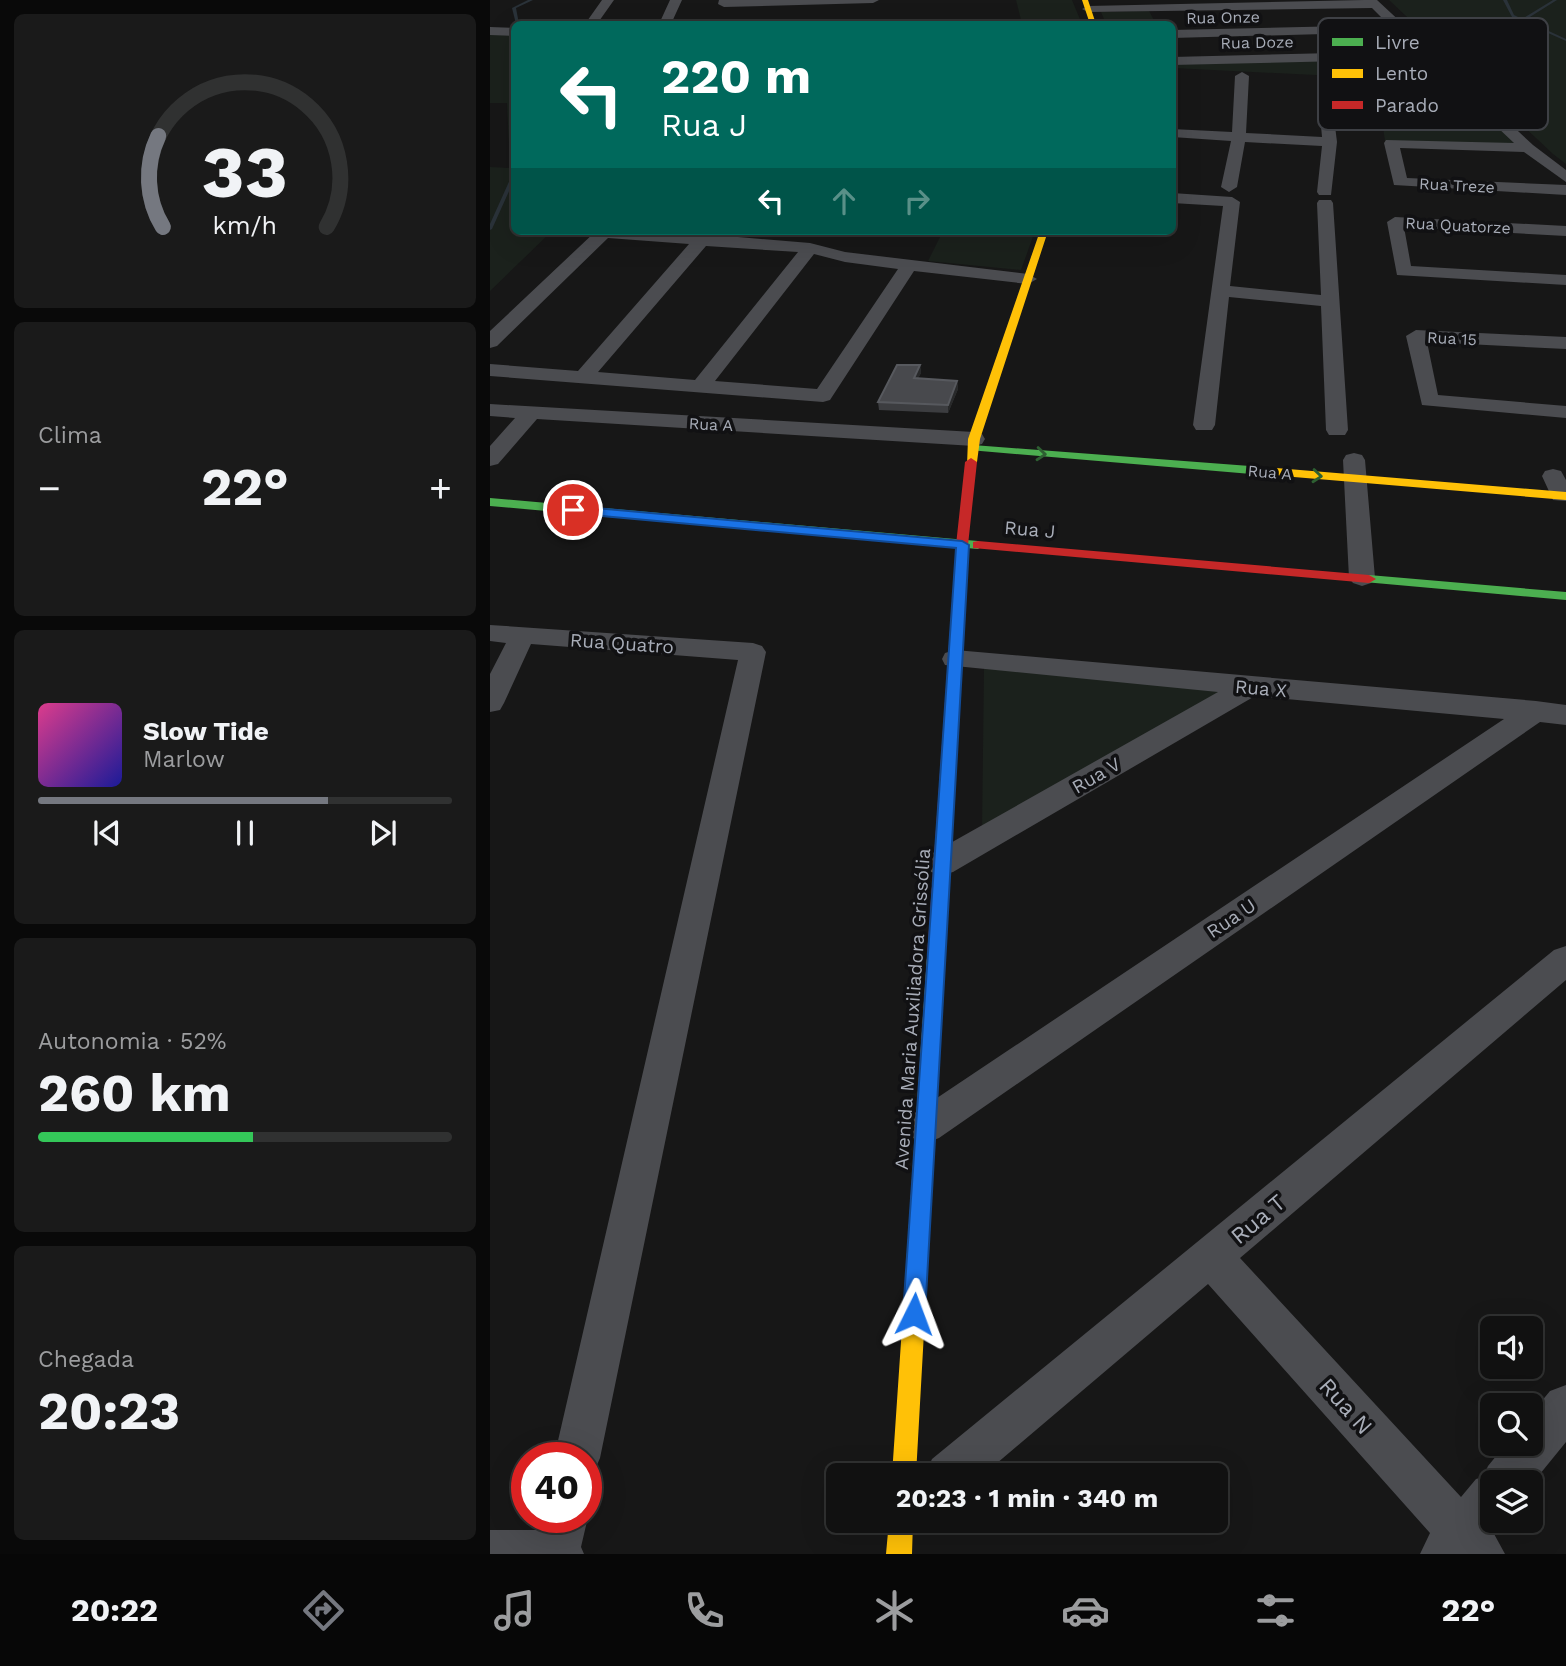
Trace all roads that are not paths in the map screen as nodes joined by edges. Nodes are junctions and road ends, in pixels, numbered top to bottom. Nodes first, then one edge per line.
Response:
1 (608, 0) edge
2 (676, 0) edge
3 (724, 0) edge
4 (873, 0) edge
5 (1373, 2) edge
6 (1089, 11) edge
7 (1390, 18) edge
8 (594, 21) edge
9 (666, 21) edge
10 (1318, 30) edge
11 (490, 31) edge
12 (511, 32) edge
13 (1176, 34) edge
14 (1318, 58) edge
15 (1176, 61) edge
16 (1242, 76) dead end
17 (1329, 130) edge
18 (1508, 130) edge
19 (1176, 133) edge
20 (1240, 137) junction
21 (1330, 142) junction
22 (1528, 148) junction
23 (1566, 177) edge
24 (1566, 190) edge
25 (1230, 194) junction
26 (1176, 198) edge
27 (1566, 231) edge
28 (602, 235) edge
29 (637, 235) edge
30 (1043, 235) edge
31 (703, 239) junction
32 (810, 248) junction
33 (910, 264) junction
34 (1028, 279) junction
35 (1566, 280) edge
36 (1222, 291) junction
37 (1330, 301) junction
38 (490, 342) edge
39 (1566, 343) edge
40 (490, 370) edge
41 (583, 377) junction
42 (701, 386) junction
43 (490, 410) edge
44 (1566, 412) edge
45 (530, 414) junction
46 (1204, 425) dead end
47 (1337, 430) dead end
48 (979, 436) junction
49 (490, 459) edge
50 (1355, 465) junction
51 (1557, 484) edge
52 (490, 502) edge
53 (962, 545) junction
54 (1362, 578) junction
55 (1566, 596) edge
56 (490, 634) edge
57 (522, 636) junction
58 (955, 659) junction
59 (1249, 687) junction
60 (490, 703) edge
61 (1551, 713) edge
62 (942, 863) junction
63 (1566, 960) edge
64 (926, 1126) junction
65 (1212, 1258) junction
66 (1566, 1407) edge
67 (581, 1442) edge
68 (905, 1463) edge
69 (963, 1463) edge
70 (1514, 1470) edge
71 (1480, 1517) edge
72 (900, 1533) edge
73 (560, 1541) edge
74 (1462, 1547) edge
75 (490, 1554) edge
76 (899, 1554) edge

1 - 8 street
2 - 9 street
3 - 4 street
5 - 6 street
5 - 7 street
10 - 13 street, Rua Onze
11 - 12 street
14 - 15 street, Rua Doze
16 - 20 street
17 - 21 street
18 - 22 street
19 - 20 street
20 - 21 street
20 - 25 street
21 - 37 street
22 - 23 street
22 - 24 street, Rua Treze
25 - 26 street
25 - 36 street
27 - 35 street, Rua Quatorze
28 - 38 street
29 - 31 street
30 - 34 street, Avenida Maria Auxiliadora Grissólia
31 - 32 street
31 - 41 street
32 - 33 street
32 - 42 street
33 - 34 street
33 - 42 street
34 - 48 street, Avenida Maria Auxiliadora Grissólia
36 - 37 street
36 - 46 street
37 - 47 street
39 - 44 street, Rua 15
40 - 41 street
41 - 42 street
43 - 45 street, Rua A
45 - 48 street, Rua A
45 - 49 street
48 -> 50 street, Rua A
48 - 53 street, Avenida Maria Auxiliadora Grissólia
50 - 51 street, Rua A
50 - 54 street
52 - 53 street, Rua J
53 - 54 street, Rua J
53 - 58 street, Avenida Maria Auxiliadora Grissólia
54 - 55 street, Rua J
56 - 57 street, Rua Quatro
57 - 60 street
57 - 67 street, Rua Quatro
58 - 59 street, Rua X
58 - 62 street, Avenida Maria Auxiliadora Grissólia
59 - 61 street, Rua X
59 - 62 street, Rua V
61 - 64 street, Rua U
62 - 64 street, Avenida Maria Auxiliadora Grissólia
63 - 65 street, Rua T
64 - 68 street, Avenida Maria Auxiliadora Grissólia
65 - 69 street, Rua T
65 - 74 street, Rua N
66 - 70 street
71 - 74 street
72 - 76 street
73 - 75 street

